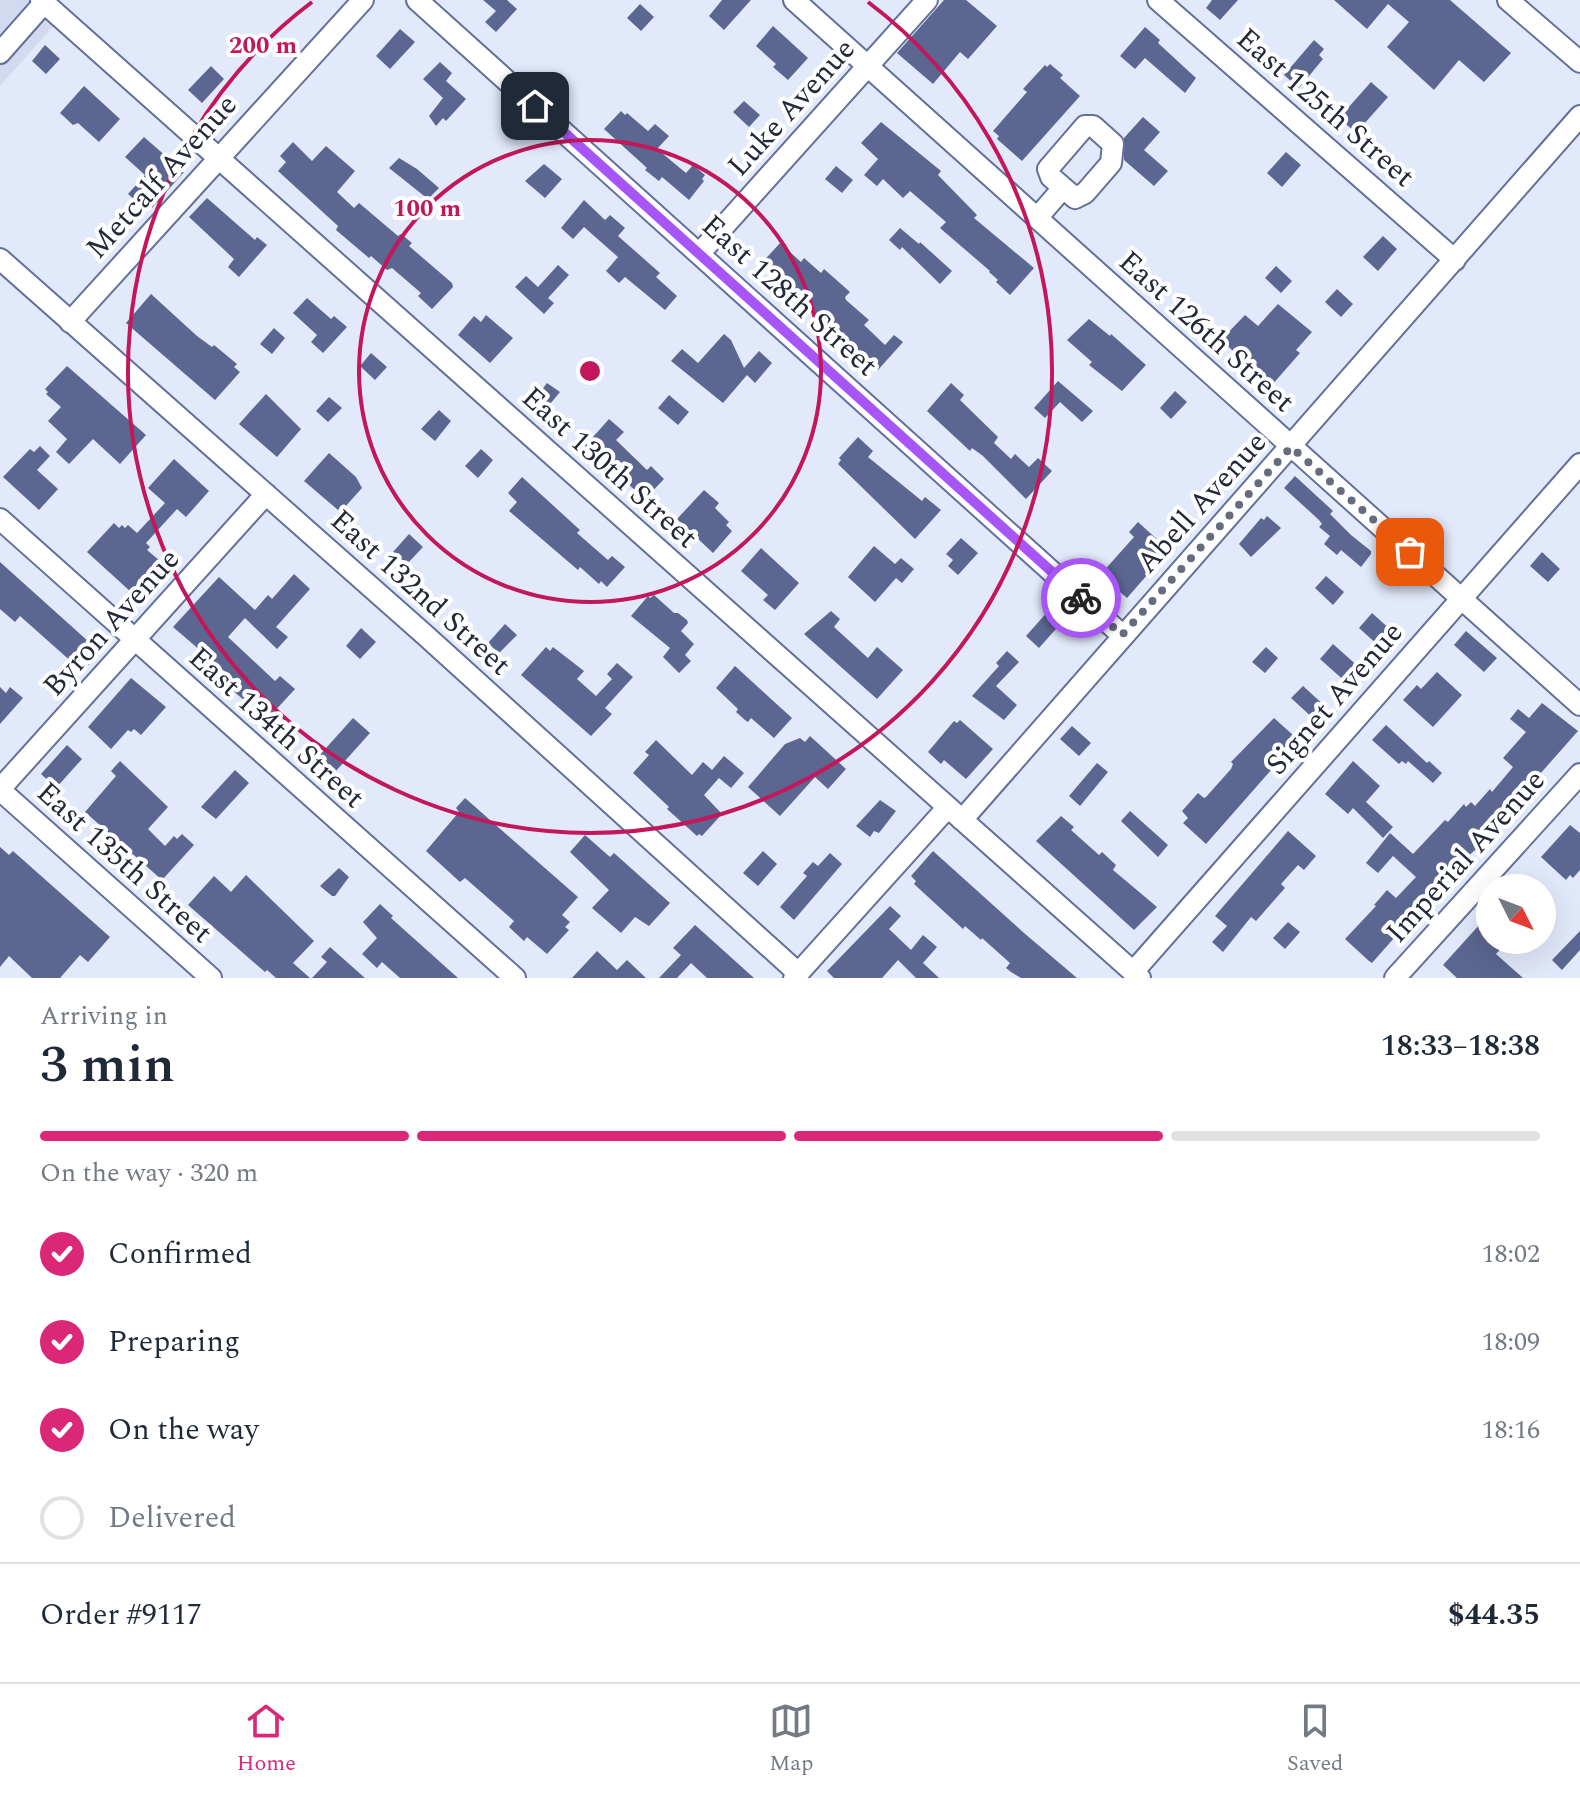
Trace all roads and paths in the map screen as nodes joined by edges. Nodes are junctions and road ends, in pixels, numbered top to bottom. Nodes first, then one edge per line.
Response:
1 (363, 0) edge
2 (417, 0) edge
3 (794, 0) edge
4 (927, 0) edge
5 (1158, 0) edge
6 (1508, 0) edge
7 (42, 1) edge
8 (1, 51) edge
9 (1580, 62) edge
10 (869, 66) junction
11 (1580, 116) edge
12 (218, 157) junction
13 (1063, 188) dead end
14 (1037, 218) junction
15 (699, 254) junction
16 (0, 259) edge
17 (1455, 260) junction
18 (70, 322) junction
19 (1291, 447) junction
20 (1580, 464) edge
21 (266, 494) junction
22 (0, 519) edge
23 (1461, 598) junction
24 (1122, 635) junction
25 (134, 640) junction
26 (1580, 705) edge
27 (1580, 774) edge
28 (0, 790) edge
29 (955, 813) junction
30 (1136, 975) edge
31 (796, 976) edge
32 (211, 978) edge
33 (515, 978) edge
34 (1395, 978) edge

1 - 12 street, Metcalf Avenue
2 - 15 street, East 128th Street
3 - 10 street, East 126th Street
4 - 10 street, Luke Avenue
5 - 17 street, East 125th Street
6 - 9 street
7 - 8 street
7 - 12 street, East 130th Street
10 - 14 street, East 126th Street
10 - 15 street, Luke Avenue
11 - 17 street, Abell Avenue
12 - 18 street, Metcalf Avenue
12 - 29 street, East 130th Street
13 - 14 street
14 - 19 street, East 126th Street
15 - 24 street, East 128th Street
16 - 18 street, East 132nd Street
17 - 19 street, Abell Avenue
18 - 21 street, East 132nd Street
19 - 23 street, East 126th Street
19 - 24 street, Abell Avenue
20 - 23 street, Signet Avenue
21 - 25 street, Byron Avenue
21 - 31 street, East 132nd Street
22 - 25 street, East 134th Street
23 - 26 street, East 126th Street
23 - 30 street, Signet Avenue
24 - 29 street, Abell Avenue
25 - 28 street, Byron Avenue
25 - 33 street, East 134th Street
27 - 34 street, Imperial Avenue
28 - 32 street, East 135th Street
29 - 30 street, East 130th Street
29 - 31 street, Abell Avenue

